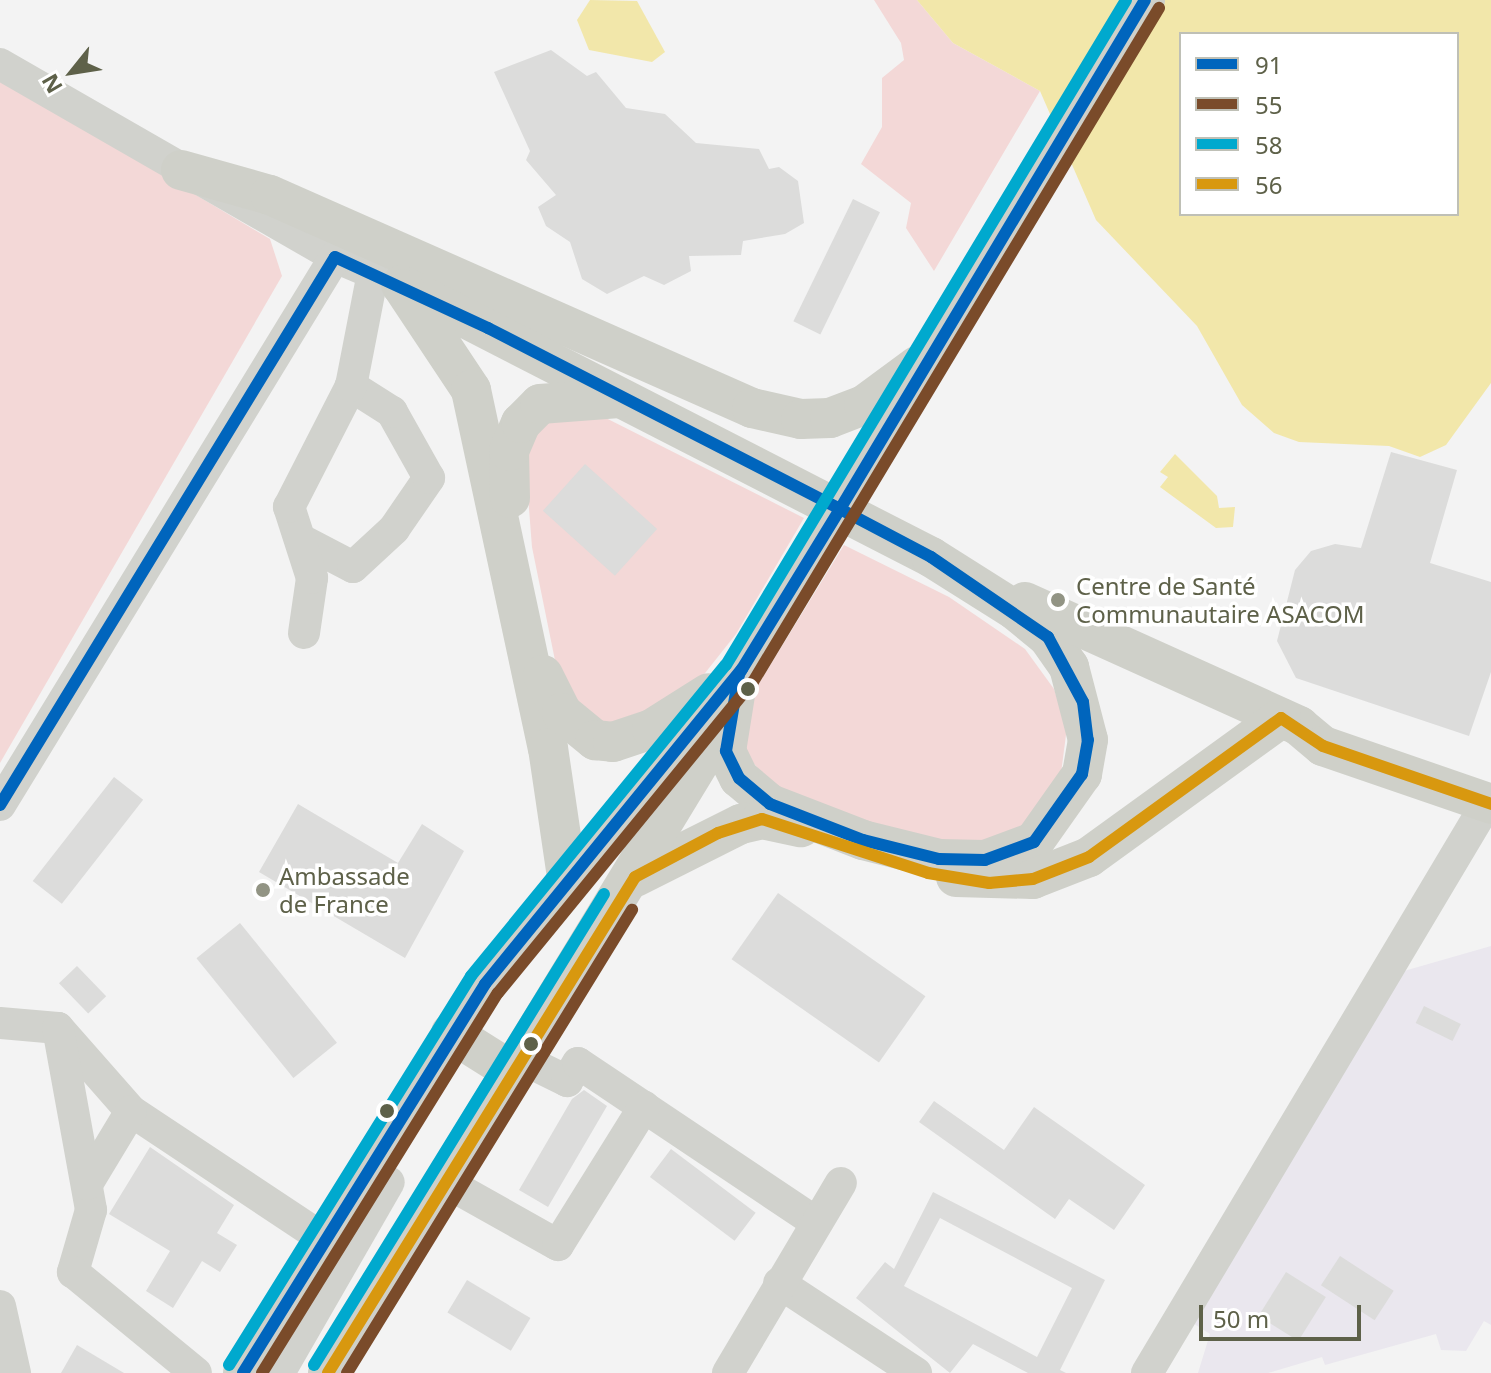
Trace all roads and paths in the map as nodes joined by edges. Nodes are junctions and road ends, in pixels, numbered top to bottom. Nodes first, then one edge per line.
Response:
1 (1145, 0) edge
2 (0, 64) edge
3 (181, 170) junction
4 (335, 257) junction
5 (387, 279) junction
6 (952, 326) junction
7 (351, 386) junction
8 (622, 398) junction
9 (305, 542) junction
10 (931, 557) junction
11 (304, 633) dead end
12 (739, 674) junction
13 (729, 715) junction
14 (1290, 722) junction
15 (1490, 795) edge
16 (0, 805) edge
17 (635, 877) junction
18 (568, 884) junction
19 (460, 1020) junction
20 (0, 1023) edge
21 (58, 1028) junction
22 (518, 1057) junction
23 (644, 1107) junction
24 (131, 1111) junction
25 (442, 1180) junction
26 (389, 1182) dead end
27 (841, 1183) dead end
28 (87, 1184) junction
29 (814, 1221) junction
30 (325, 1240) junction
31 (779, 1283) junction
32 (0, 1306) edge
33 (15, 1373) edge
34 (196, 1373) edge
35 (243, 1373) edge
36 (279, 1373) edge
37 (328, 1373) edge
38 (728, 1373) edge
39 (916, 1373) edge
40 (1147, 1373) edge

1 - 6 main road
2 - 3 street
3 - 4 street
3 - 6 main road
4 - 5 street
4 - 16 street
5 - 7 street
5 - 8 main road
5 - 18 main road
6 - 12 main road
7 - 9 street
7 - 9 street
8 - 10 main road
8 - 12 main road
9 - 11 street
10 - 13 main road
10 - 14 main road
12 - 13 main road
12 - 18 main road
13 - 17 main road
14 - 15 main road
14 - 17 main road
15 - 40 street
17 - 22 main road
18 - 19 main road
19 - 22 main road
19 - 30 main road
20 - 21 street
21 - 24 street
21 - 28 street
22 - 23 street
22 - 25 main road
23 - 25 street
23 - 29 street
24 - 28 street
24 - 30 street
25 - 37 main road
26 - 36 street
27 - 29 street
28 - 34 street
29 - 31 street
30 - 35 main road
31 - 38 street
31 - 39 street
32 - 33 street

